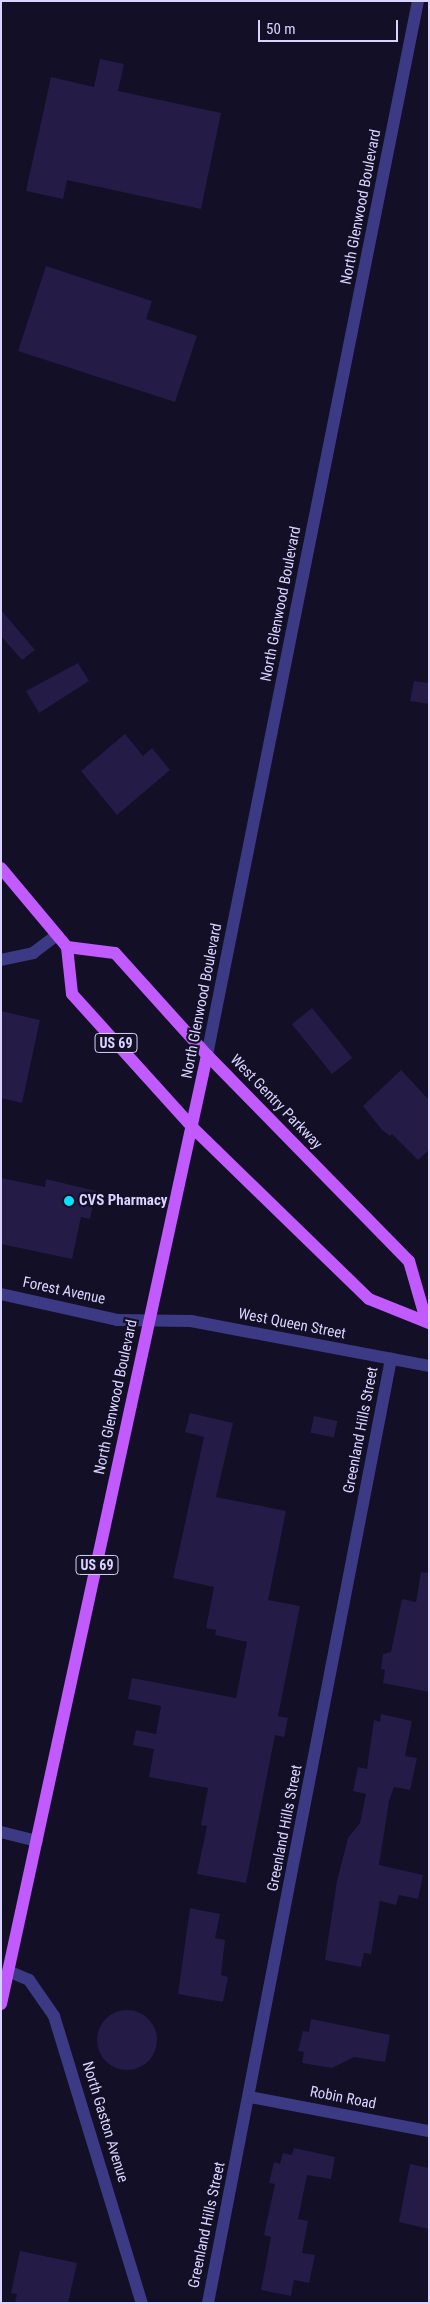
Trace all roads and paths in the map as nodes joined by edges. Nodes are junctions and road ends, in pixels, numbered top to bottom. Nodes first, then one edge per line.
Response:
1 (418, 1) edge
2 (1, 868) edge
3 (57, 934) junction
4 (67, 946) junction
5 (1, 960) edge
6 (207, 1055) junction
7 (193, 1128) junction
8 (1, 1294) edge
9 (149, 1320) junction
10 (427, 1321) edge
11 (391, 1359) junction
12 (429, 1366) edge
13 (1, 1832) edge
14 (37, 1841) junction
15 (8, 1971) junction
16 (1, 2004) edge
17 (250, 2097) junction
18 (429, 2131) edge
19 (142, 2303) edge
20 (208, 2303) edge

1 - 6 street, North Glenwood Boulevard
2 - 3 main road
3 - 4 main road
3 - 5 street
4 - 6 main road, West Gentry Parkway
4 - 7 main road, West Gentry Parkway / US 69
6 - 7 main road, North Glenwood Boulevard / US 69
6 - 10 main road, West Gentry Parkway
7 - 9 main road, North Glenwood Boulevard / US 69
7 - 10 main road, West Gentry Parkway
8 - 9 street, Forest Avenue
9 - 11 street, West Queen Street
9 - 14 main road, North Glenwood Boulevard / US 69
11 - 12 street, West Queen Street
11 - 17 street, Greenland Hills Street
13 - 14 street
14 - 15 main road, North Glenwood Boulevard / US 69
15 - 16 main road, North Glenwood Boulevard / US 69
15 - 19 street, North Gaston Avenue
17 - 18 street, Robin Road
17 - 20 street, Greenland Hills Street

